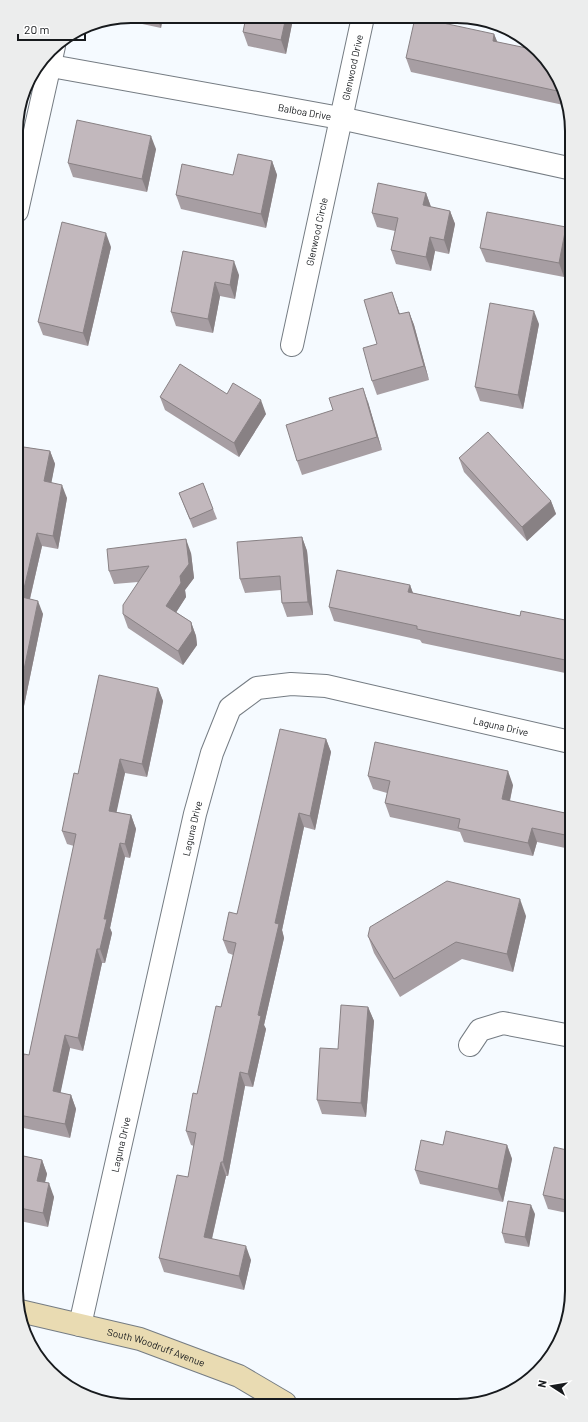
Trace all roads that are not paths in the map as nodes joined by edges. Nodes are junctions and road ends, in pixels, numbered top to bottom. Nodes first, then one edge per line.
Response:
1 (362, 23) edge
2 (50, 60) edge
3 (47, 63) edge
4 (340, 118) junction
5 (565, 167) edge
6 (23, 178) edge
7 (292, 345) dead end
8 (565, 741) edge
9 (565, 1035) edge
10 (470, 1045) dead end
11 (26, 1312) edge
12 (80, 1325) junction
13 (278, 1399) edge

1 - 4 street, Glenwood Drive
2 - 4 street, Balboa Drive
3 - 6 street
4 - 5 street, Balboa Drive
4 - 7 street, Glenwood Circle
8 - 12 street, Laguna Drive
9 - 10 street
11 - 12 main road, South Woodruff Avenue
12 - 13 main road, South Woodruff Avenue

